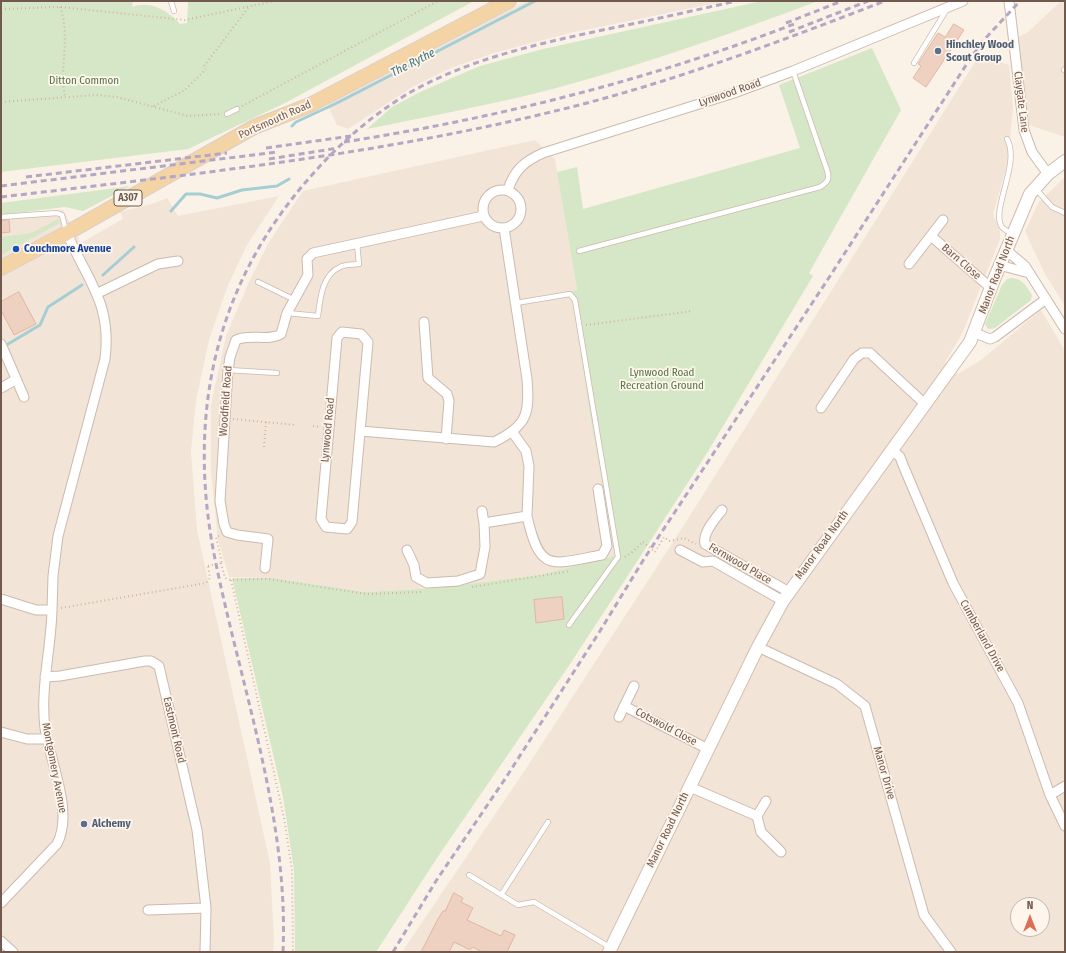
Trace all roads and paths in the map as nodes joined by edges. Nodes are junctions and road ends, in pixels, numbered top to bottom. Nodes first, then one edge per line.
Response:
1 (171, 1) edge
2 (275, 1) edge
3 (438, 1) edge
4 (509, 1) edge
5 (963, 1) edge
6 (1009, 1) edge
7 (60, 7) junction
8 (249, 7) junction
9 (948, 7) junction
10 (1, 9) edge
11 (174, 11) dead end
12 (914, 63) dead end
13 (204, 66) dead end
14 (206, 69) dead end
15 (793, 71) junction
16 (65, 98) junction
17 (1, 102) edge
18 (153, 107) junction
19 (237, 109) joint
20 (227, 114) joint
21 (1007, 139) dead end
22 (1065, 161) edge
23 (1048, 174) junction
24 (1035, 188) junction
25 (508, 190) junction
26 (1064, 211) edge
27 (483, 216) junction
28 (1, 217) edge
29 (943, 220) dead end
30 (504, 228) junction
31 (1013, 234) junction
32 (931, 236) junction
33 (70, 241) junction
34 (357, 244) junction
35 (1006, 250) junction
36 (579, 251) dead end
37 (178, 261) dead end
38 (909, 264) dead end
39 (1000, 265) junction
40 (1, 268) edge
41 (1029, 273) junction
42 (258, 282) dead end
43 (991, 288) junction
44 (98, 293) junction
45 (1046, 299) junction
46 (295, 300) junction
47 (516, 303) junction
48 (693, 311) dead end
49 (287, 313) junction
50 (424, 322) dead end
51 (579, 326) junction
52 (1065, 329) edge
53 (975, 334) junction
54 (1, 344) edge
55 (228, 370) junction
56 (278, 373) dead end
57 (15, 380) junction
58 (1, 388) edge
59 (24, 397) dead end
60 (926, 405) junction
61 (821, 408) dead end
62 (226, 419) junction
63 (266, 422) junction
64 (296, 425) dead end
65 (360, 431) junction
66 (513, 433) junction
67 (446, 439) junction
68 (264, 447) dead end
69 (892, 450) junction
70 (598, 489) dead end
71 (722, 510) dead end
72 (482, 511) dead end
73 (527, 516) junction
74 (484, 523) junction
75 (227, 532) junction
76 (664, 538) dead end
77 (407, 550) dead end
78 (680, 550) dead end
79 (632, 553) dead end
80 (265, 568) dead end
81 (223, 570) dead end
82 (225, 578) dead end
83 (231, 580) dead end
84 (786, 596) junction
85 (1, 599) edge
86 (52, 610) junction
87 (569, 624) dead end
88 (758, 647) junction
89 (45, 677) junction
90 (634, 686) dead end
91 (624, 706) junction
92 (619, 717) dead end
93 (1, 732) edge
94 (47, 740) junction
95 (708, 749) junction
96 (690, 786) junction
97 (1065, 786) edge
98 (1050, 795) junction
99 (766, 801) dead end
100 (757, 816) junction
101 (548, 822) dead end
102 (1065, 826) edge
103 (781, 852) dead end
104 (469, 875) dead end
105 (502, 895) junction
106 (1, 903) edge
107 (206, 908) junction
108 (148, 910) dead end
109 (1, 941) edge
110 (610, 950) edge
111 (14, 952) edge
112 (205, 952) edge
113 (293, 952) edge
114 (951, 952) edge

1 - 11 lane
2 - 8 path
3 - 19 path
4 - 33 main road, Portsmouth Road / A307
5 - 9 street, Lynwood Road
6 - 23 street, Claygate Lane
7 - 8 path
7 - 10 path
7 - 16 path
8 - 13 path
9 - 12 lane
9 - 15 street, Lynwood Road
14 - 18 path
15 - 25 street, Lynwood Road
15 - 36 lane
16 - 17 path
16 - 18 path
18 - 20 path
19 - 20 lane
21 - 31 lane
22 - 23 street, Manor Road North
23 - 24 street, Manor Road North
24 - 26 lane
24 - 31 street, Manor Road North
25 - 27 street
25 - 30 street
27 - 30 street
27 - 34 street, Woodfield Road
28 - 33 lane
29 - 32 street, Barn Close
30 - 47 street
31 - 35 street, Manor Road North
32 - 38 street, Barn Close
32 - 43 street, Barn Close
33 - 40 main road, Portsmouth Road / A307
33 - 44 street
34 - 46 street, Woodfield Road
34 - 49 lane
35 - 39 street, Manor Road North
35 - 41 street
37 - 44 street
39 - 41 street
39 - 43 street, Manor Road North
41 - 45 street
42 - 46 lane
43 - 53 street, Manor Road North
44 - 86 street
45 - 52 street
45 - 53 street
46 - 49 street, Woodfield Road
47 - 51 lane
47 - 66 street
48 - 51 path
49 - 55 street, Woodfield Road
50 - 67 street
51 - 87 lane
53 - 60 street, Manor Road North
54 - 57 street
55 - 56 lane
55 - 62 street, Woodfield Road
57 - 58 street
57 - 59 street
60 - 61 street
60 - 69 street, Manor Road North
62 - 63 path
62 - 75 street, Woodfield Road
63 - 64 path
63 - 68 path
65 - 65 street, Lynwood Road
65 - 67 street
66 - 67 street
66 - 73 street
69 - 84 street, Manor Road North
69 - 98 street, Cumberland Drive
70 - 73 street
71 - 84 street, Fernwood Place
72 - 74 street
73 - 74 street
74 - 77 street
75 - 80 street
75 - 82 path
76 - 79 path, bridge
78 - 84 street
81 - 86 path, bridge
83 - 113 path
84 - 88 street, Manor Road North
85 - 86 street
86 - 89 street, Montgomery Avenue
88 - 95 street, Manor Road North
88 - 114 street, Manor Drive
89 - 94 street, Montgomery Avenue
89 - 107 street, Eastmont Road
90 - 91 street, Cotswold Close
91 - 92 street, Cotswold Close
91 - 95 street, Cotswold Close
93 - 94 street
94 - 106 street, Montgomery Avenue
95 - 96 street, Manor Road North
96 - 100 street
96 - 110 street, Manor Road North
97 - 98 street
98 - 102 street, Cumberland Drive
99 - 100 street
100 - 103 street
101 - 105 lane
104 - 105 lane
105 - 110 lane
107 - 108 street
107 - 112 street, Eastmont Road
109 - 111 street

